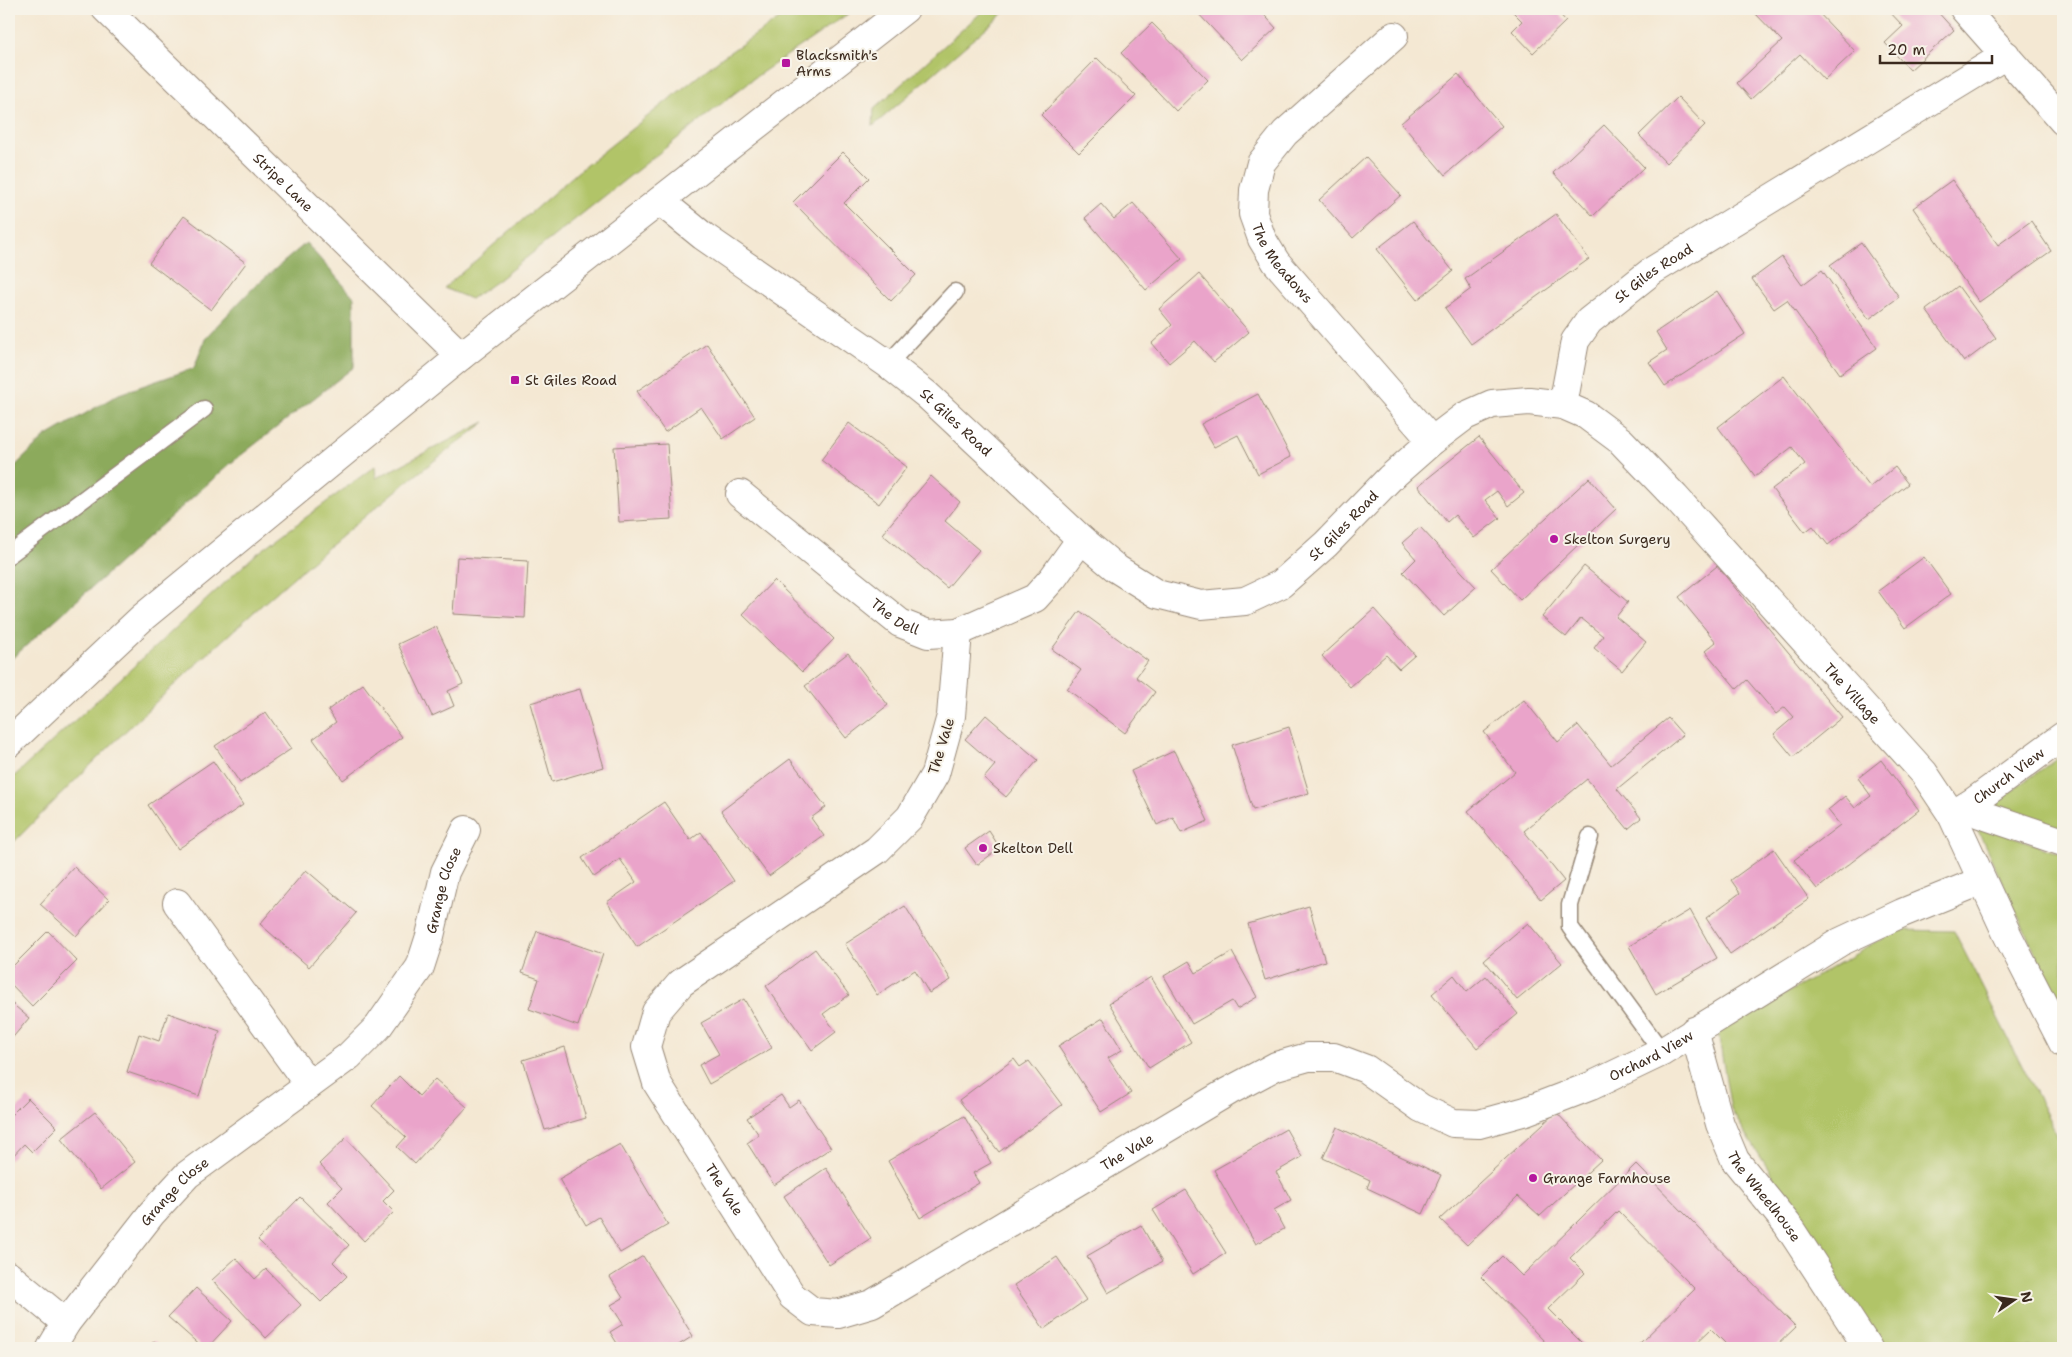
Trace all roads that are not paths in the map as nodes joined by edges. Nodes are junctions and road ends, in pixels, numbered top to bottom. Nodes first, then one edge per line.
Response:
1 (106, 9) edge
2 (905, 9) edge
3 (1964, 9) edge
4 (1394, 36) dead end
5 (2006, 55) junction
6 (2063, 120) edge
7 (660, 201) junction
8 (956, 292) dead end
9 (461, 356) junction
10 (888, 364) junction
11 (1563, 405) junction
12 (204, 409) dead end
13 (1432, 441) junction
14 (740, 494) dead end
15 (1081, 539) junction
16 (9, 555) edge
17 (958, 632) junction
18 (2063, 736) edge
19 (9, 743) edge
20 (1959, 811) junction
21 (466, 830) dead end
22 (1590, 837) dead end
23 (2063, 842) edge
24 (1982, 880) junction
25 (177, 903) dead end
26 (1694, 1031) junction
27 (2063, 1043) edge
28 (1662, 1052) junction
29 (1308, 1057) joint
30 (309, 1086) junction
31 (9, 1276) edge
32 (66, 1324) junction
33 (51, 1348) edge
34 (1868, 1348) edge

1 - 9 main road, Stripe Lane
2 - 7 main road
3 - 5 main road
4 - 13 main road, The Meadows
5 - 6 main road
5 - 11 main road, St Giles Road
7 - 9 main road
7 - 10 main road, St Giles Road
8 - 10 lane
9 - 19 main road
10 - 15 main road, St Giles Road
11 - 13 main road, St Giles Road
11 - 20 main road, The Village
12 - 16 lane
13 - 15 main road, St Giles Road
14 - 17 main road, The Dell
15 - 17 main road, The Dell
17 - 29 main road, The Vale
18 - 20 main road, Church View
20 - 23 main road
20 - 24 main road, The Village
21 - 30 main road, Grange Close
22 - 28 lane
24 - 26 main road, Orchard View
24 - 27 main road, The Village
25 - 30 main road
26 - 28 main road, Orchard View
26 - 34 main road, The Wheelhouse
28 - 29 main road, Orchard View
30 - 32 main road, Grange Close
31 - 32 main road
32 - 33 main road, Grange Close

